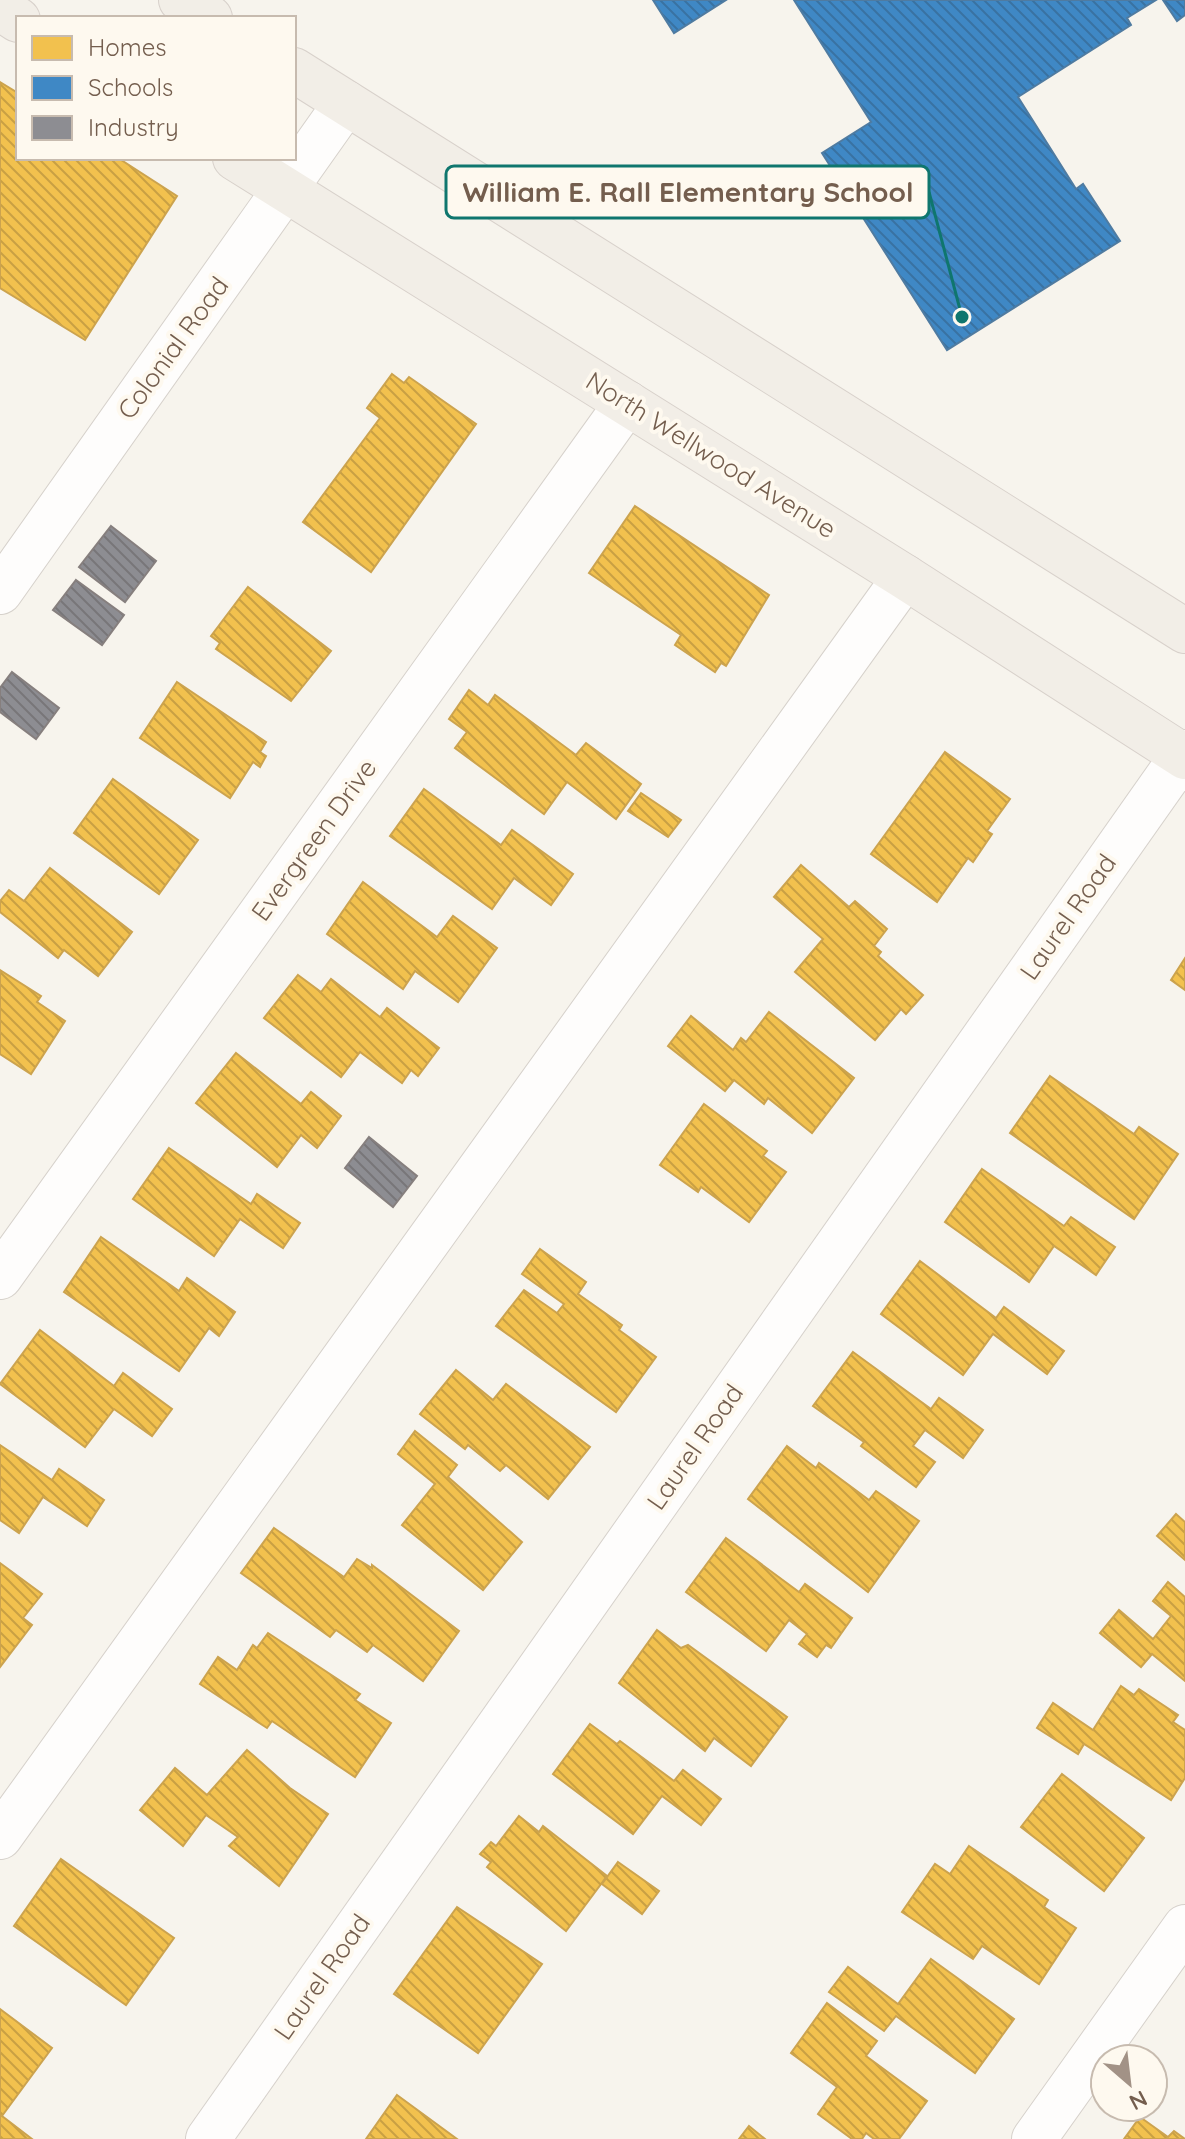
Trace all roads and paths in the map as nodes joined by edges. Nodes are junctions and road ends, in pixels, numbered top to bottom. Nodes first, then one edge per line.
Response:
1 (181, 0) edge
2 (207, 16) edge
3 (296, 71) edge
4 (346, 103) junction
5 (238, 160) edge
6 (286, 191) junction
7 (627, 403) junction
8 (905, 577) junction
9 (0, 592) edge
10 (1185, 631) edge
11 (1184, 755) edge
12 (0, 1277) edge
13 (0, 1837) edge
14 (1185, 1927) edge
15 (208, 2139) edge
16 (1034, 2139) edge

1 - 2 main road
3 - 4 main road
4 - 6 street, Colonial Road
4 - 10 main road
5 - 6 main road, North Wellwood Avenue
6 - 7 main road, North Wellwood Avenue
6 - 9 street, Colonial Road
7 - 8 main road, North Wellwood Avenue
7 - 12 street, Evergreen Drive
8 - 11 main road, North Wellwood Avenue
8 - 13 street
11 - 15 street, Laurel Road
14 - 16 street

